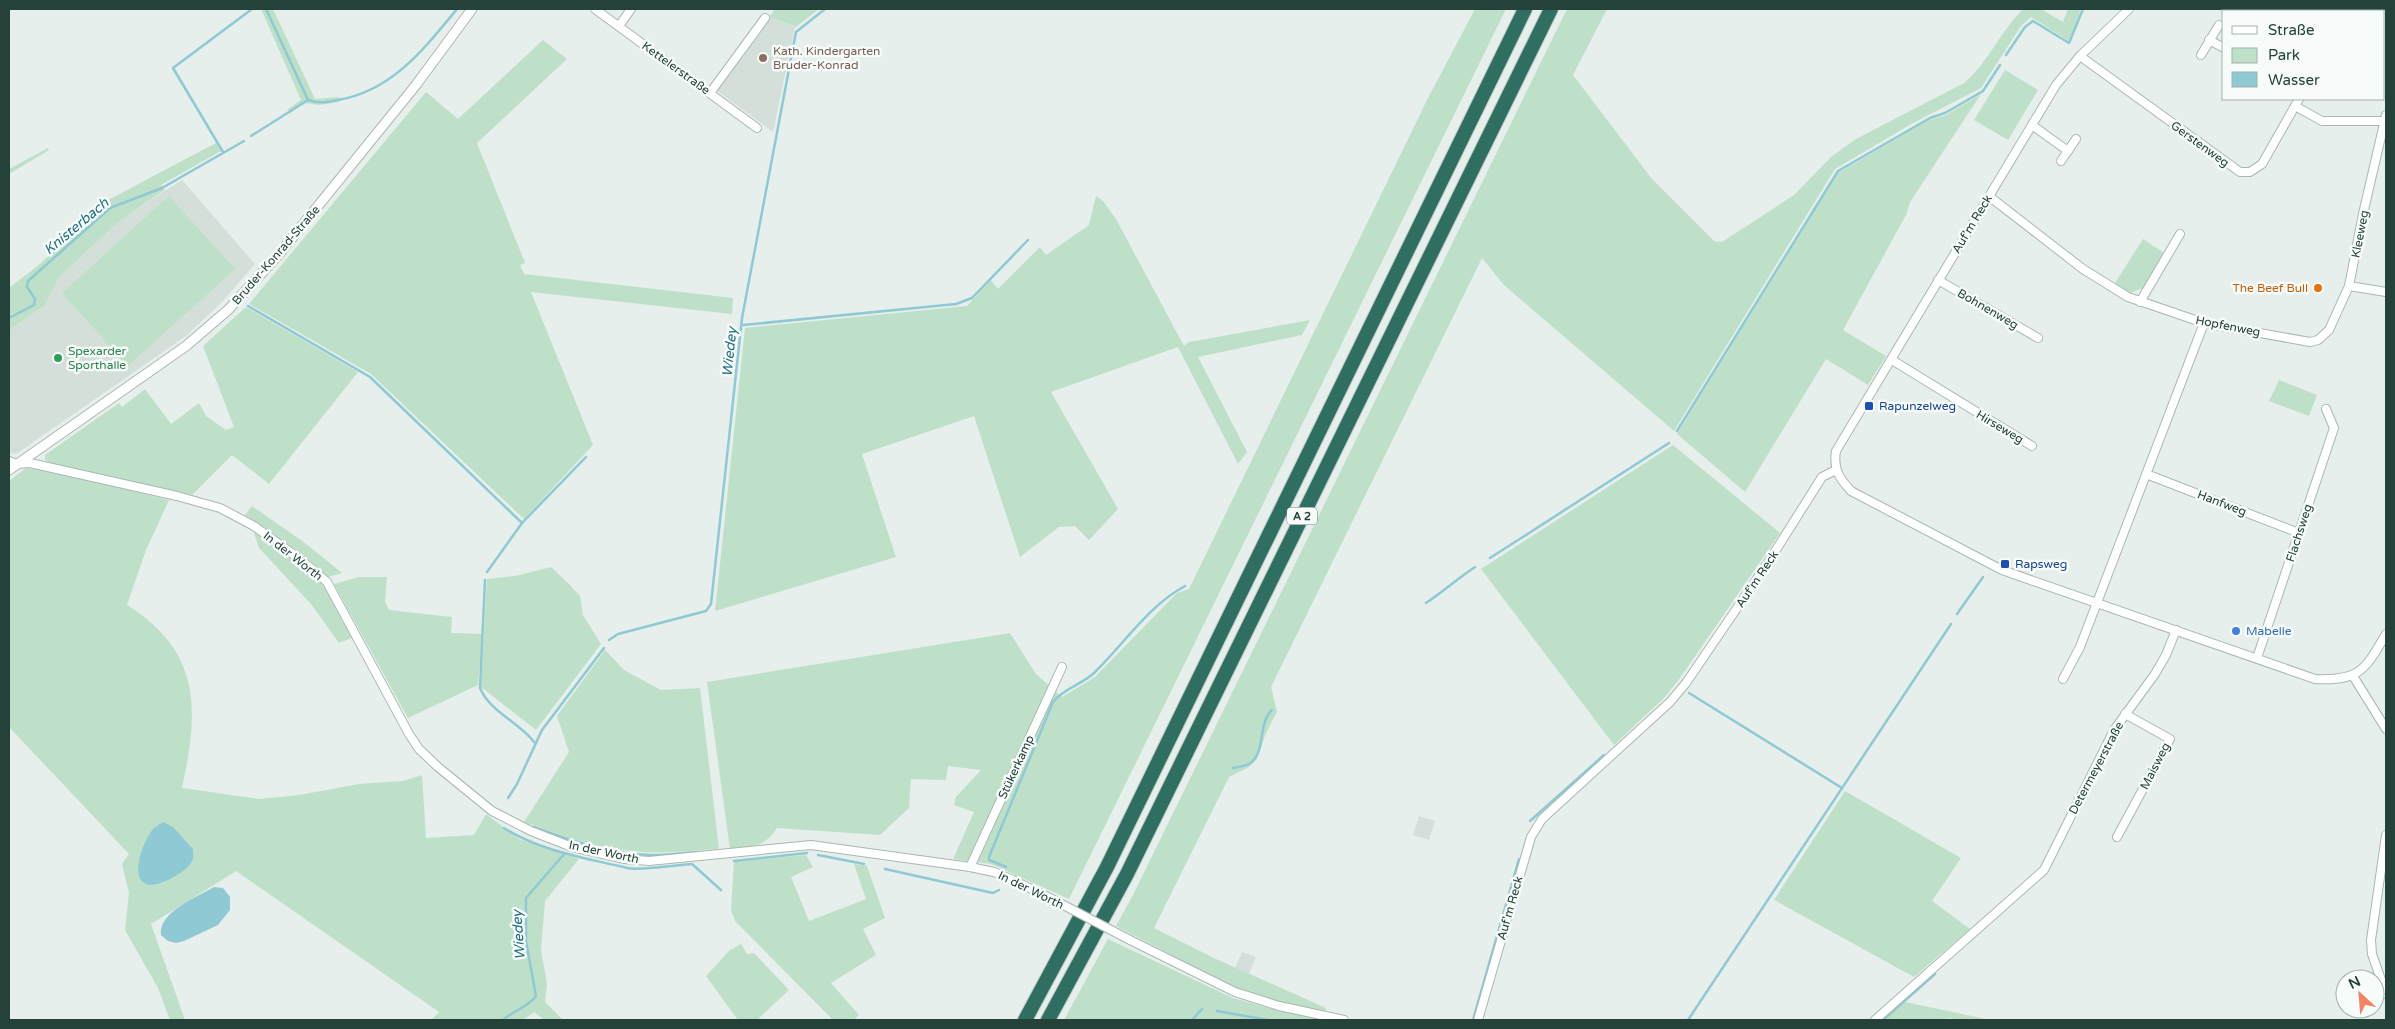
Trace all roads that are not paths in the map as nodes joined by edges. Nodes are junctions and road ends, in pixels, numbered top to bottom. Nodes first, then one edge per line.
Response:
1 (472, 9) edge
2 (595, 9) edge
3 (631, 9) edge
4 (1525, 9) edge
5 (1551, 9) edge
6 (2128, 9) edge
7 (765, 18) dead end
8 (2219, 25) dead end
9 (619, 26) junction
10 (2209, 40) junction
11 (2222, 47) edge
12 (2200, 55) dead end
13 (2080, 56) junction
14 (710, 93) junction
15 (2297, 102) edge
16 (2386, 118) edge
17 (2032, 125) junction
18 (757, 128) dead end
19 (2076, 138) dead end
20 (2068, 151) junction
21 (2061, 161) dead end
22 (1990, 197) junction
23 (2180, 234) dead end
24 (1938, 280) junction
25 (2349, 286) junction
26 (2386, 292) edge
27 (2140, 302) junction
28 (2204, 323) junction
29 (2038, 338) dead end
30 (2318, 340) joint
31 (1892, 360) junction
32 (2326, 409) dead end
33 (2032, 446) dead end
34 (13, 463) edge
35 (9, 470) edge
36 (1836, 470) junction
37 (2146, 474) junction
38 (2299, 533) junction
39 (2097, 603) junction
40 (2176, 630) junction
41 (2386, 634) edge
42 (2257, 658) junction
43 (1062, 667) dead end
44 (2353, 676) junction
45 (2064, 679) dead end
46 (2125, 714) junction
47 (2386, 729) edge
48 (2386, 835) edge
49 (2117, 837) dead end
50 (970, 866) junction
51 (2386, 994) edge
52 (1025, 1020) edge
53 (1048, 1020) edge
54 (1344, 1020) edge
55 (1478, 1020) edge
56 (1875, 1020) edge

1 - 34 street, Bruder-Konrad-Straße
2 - 9 street, Kettelerstraße
3 - 9 street
4 - 52 highway, A 2
5 - 53 highway, A 2
6 - 13 street, Auf'm Reck
7 - 14 street
8 - 10 street
9 - 14 street, Kettelerstraße
10 - 11 street
10 - 12 street
13 - 15 street, Gerstenweg
13 - 17 street, Auf'm Reck
14 - 18 street, Kettelerstraße
15 - 16 street, Kleeweg
16 - 25 street, Kleeweg
17 - 20 street
17 - 22 street, Auf'm Reck
19 - 20 street
20 - 21 street
22 - 24 street, Auf'm Reck
22 - 27 street, Hopfenweg
23 - 27 street
24 - 29 street, Bohnenweg
24 - 31 street, Auf'm Reck
25 - 26 street
25 - 30 street, Kleeweg
27 - 28 street, Hopfenweg
28 - 30 street, Hopfenweg
28 - 37 street
31 - 33 street, Hirseweg
31 - 36 street, Auf'm Reck
32 - 38 street, Flachsweg
34 - 35 street, Bruder-Konrad-Straße
34 - 50 street, In der Worth
36 - 39 street
36 - 55 street, Auf'm Reck
37 - 38 street, Hanfweg
37 - 39 street
38 - 42 street, Flachsweg
39 - 40 street
39 - 45 street
40 - 42 street
40 - 46 street, Determeyerstraße
41 - 44 street
42 - 44 street
43 - 50 street, Stükerkamp
44 - 47 street
46 - 49 street, Maisweg
46 - 56 street, Determeyerstraße
48 - 51 street
50 - 54 street, In der Worth, bridge

